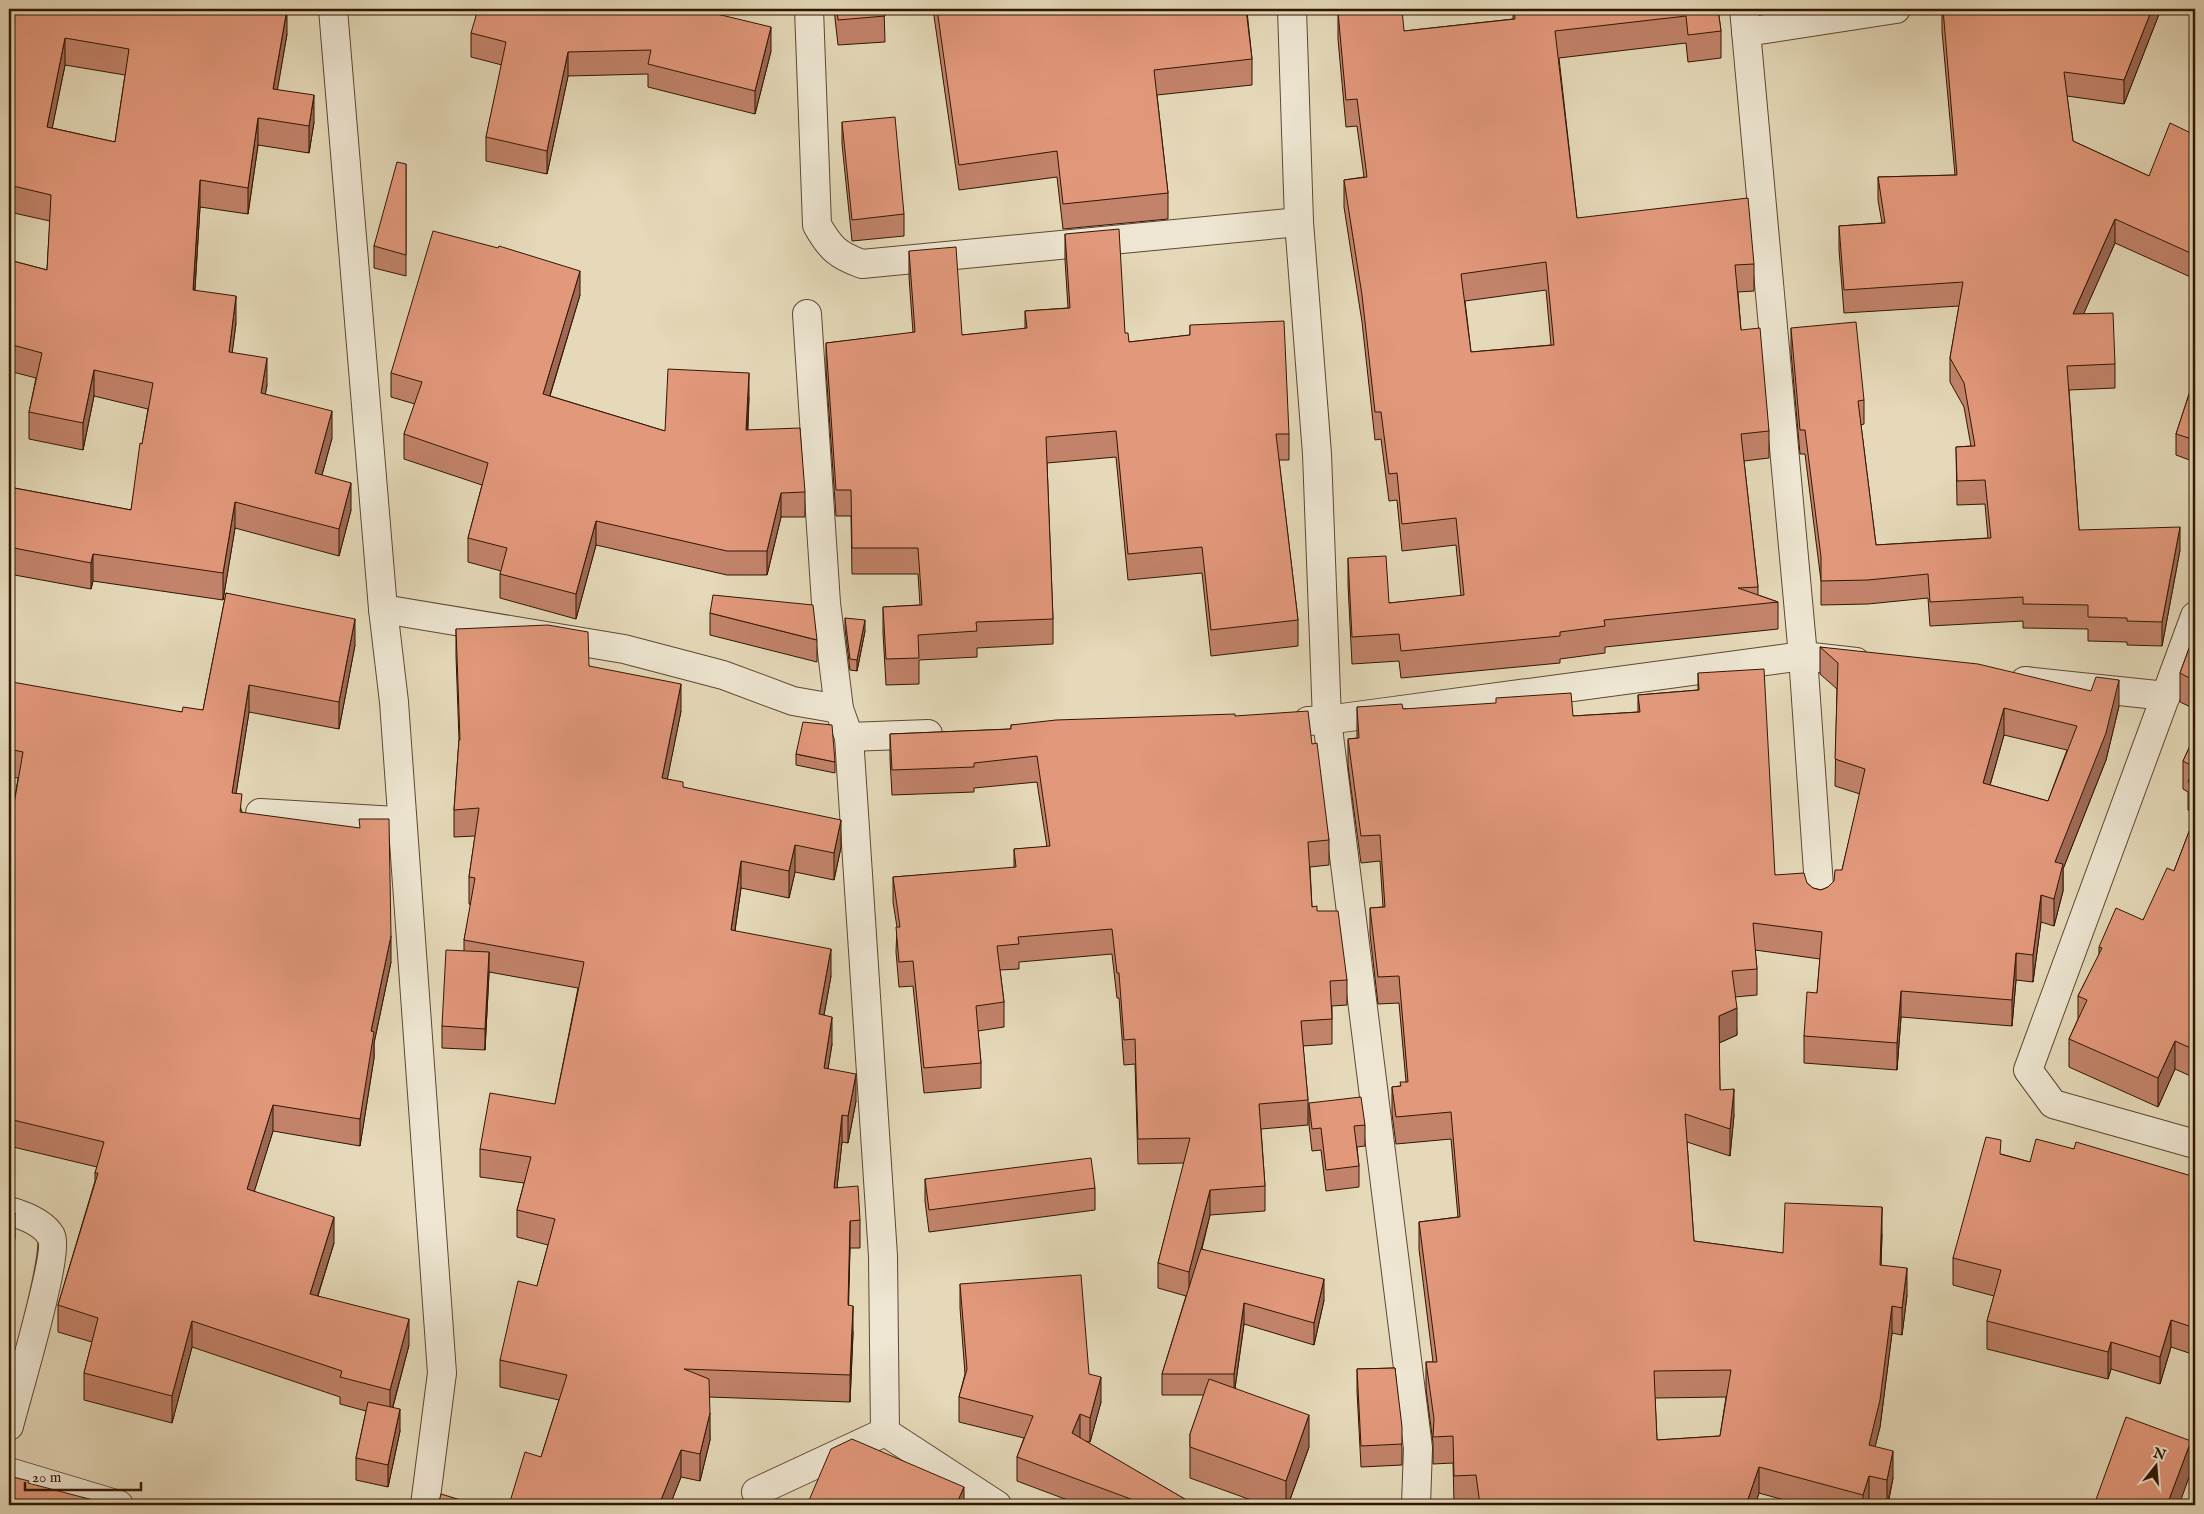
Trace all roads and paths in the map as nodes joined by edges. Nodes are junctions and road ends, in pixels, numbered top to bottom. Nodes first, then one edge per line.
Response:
1 (333, 9) edge
2 (809, 9) edge
3 (1292, 9) edge
4 (1896, 9) edge
5 (1745, 20) edge
6 (1299, 222) junction
7 (807, 314) dead end
8 (383, 609) junction
9 (2195, 616) edge
10 (1804, 656) junction
11 (1882, 665) edge
12 (1999, 678) edge
13 (2166, 696) junction
14 (839, 709) junction
15 (1327, 720) junction
16 (1287, 722) edge
17 (949, 733) edge
18 (849, 737) junction
19 (260, 813) edge
20 (403, 822) junction
21 (1820, 901) edge
22 (2195, 1144) edge
23 (9, 1210) edge
24 (9, 1426) edge
25 (884, 1432) junction
26 (9, 1472) edge
27 (756, 1492) dead end
28 (119, 1505) edge
29 (424, 1505) edge
30 (997, 1505) edge
31 (1416, 1505) edge

1 - 8 street
2 - 6 street
3 - 6 street
4 - 5 street
5 - 10 street
6 - 15 street
7 - 14 street
8 - 14 street
8 - 20 street
9 - 13 street
10 - 11 street
10 - 15 street
10 - 21 street
12 - 13 street
13 - 22 street
14 - 18 street
15 - 16 street
15 - 31 street
17 - 18 street
18 - 25 street
19 - 20 street
20 - 29 street
23 - 24 street
25 - 27 street
25 - 30 street
26 - 28 street

